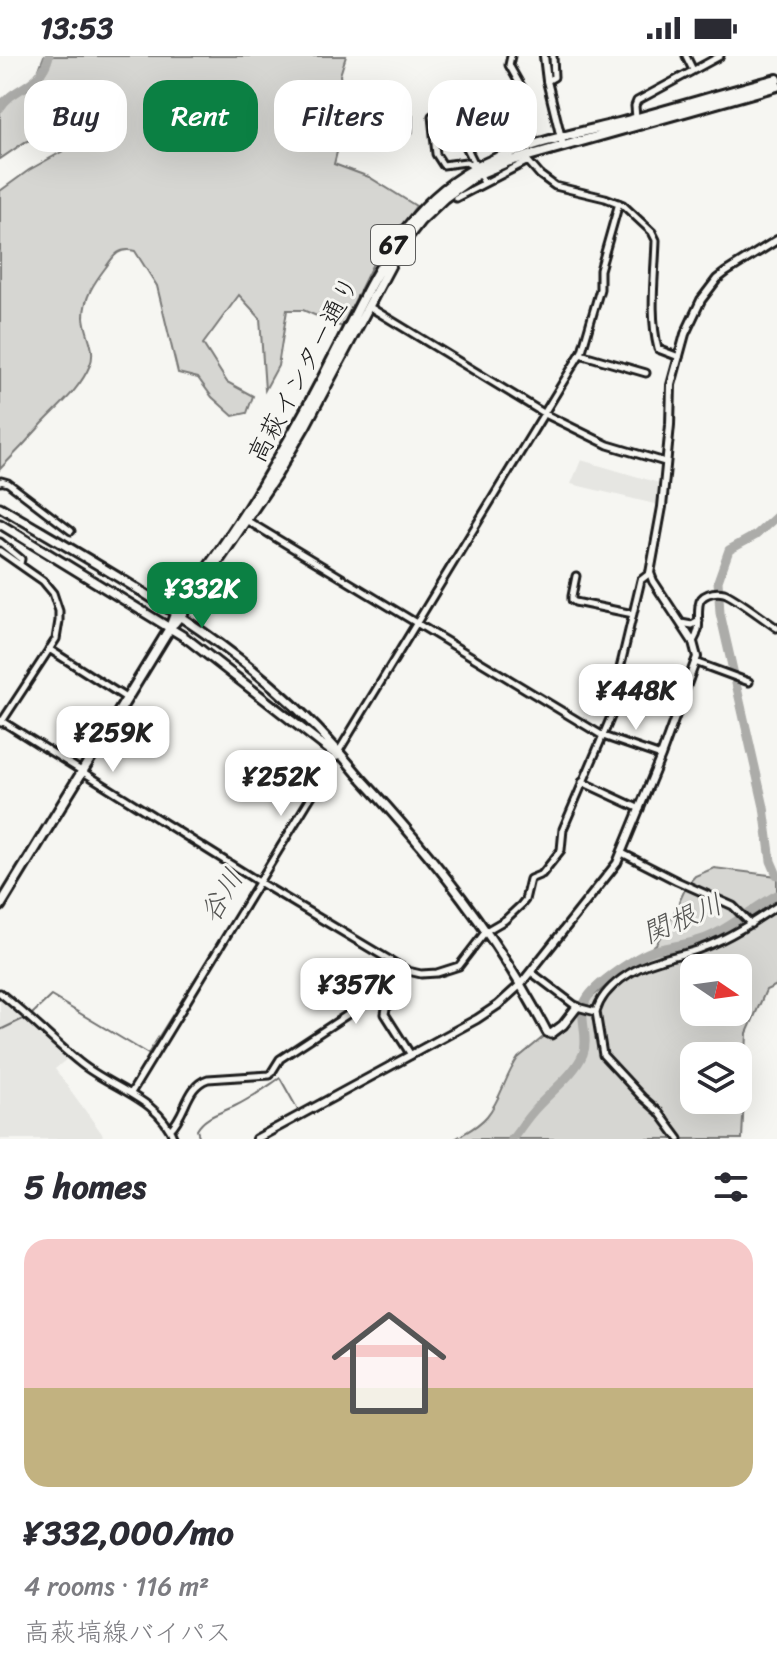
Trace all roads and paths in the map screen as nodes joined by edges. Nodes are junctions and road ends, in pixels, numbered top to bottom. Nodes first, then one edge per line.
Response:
1 (511, 56) edge
2 (544, 56) edge
3 (553, 56) edge
4 (686, 56) edge
5 (720, 56) edge
6 (693, 70) junction
7 (777, 79) edge
8 (517, 80) edge
9 (547, 81) junction
10 (777, 86) edge
11 (636, 118) junction
12 (562, 142) junction
13 (436, 152) edge
14 (469, 152) edge
15 (527, 158) junction
16 (478, 171) junction
17 (484, 183) junction
18 (456, 198) dead end
19 (619, 203) junction
20 (777, 240) edge
21 (368, 306) junction
22 (580, 354) junction
23 (679, 357) junction
24 (646, 373) dead end
25 (545, 414) junction
26 (665, 462) junction
27 (0, 482) edge
28 (0, 507) edge
29 (244, 520) junction
30 (0, 524) edge
31 (71, 531) dead end
32 (0, 542) edge
33 (0, 551) edge
34 (20, 564) junction
35 (650, 573) junction
36 (576, 576) dead end
37 (633, 614) junction
38 (178, 616) junction
39 (700, 620) junction
40 (681, 623) junction
41 (416, 624) junction
42 (170, 628) junction
43 (777, 628) edge
44 (693, 642) junction
45 (49, 649) junction
46 (695, 662) junction
47 (749, 682) dead end
48 (127, 698) junction
49 (1, 722) edge
50 (603, 736) junction
51 (338, 753) junction
52 (661, 756) junction
53 (82, 771) junction
54 (582, 782) junction
55 (640, 809) junction
56 (622, 853) junction
57 (259, 882) junction
58 (0, 906) edge
59 (777, 906) edge
60 (748, 922) junction
61 (486, 931) junction
62 (408, 971) junction
63 (531, 972) junction
64 (399, 974) junction
65 (520, 985) junction
66 (0, 993) edge
67 (579, 1008) junction
68 (594, 1012) junction
69 (411, 1055) junction
70 (131, 1093) junction
71 (171, 1136) edge
72 (256, 1139) edge
73 (679, 1139) edge

1 - 8 street
2 - 9 street
3 - 9 street
4 - 6 street
5 - 6 street
6 - 11 street
7 - 11 main road, 高萩インター通り / 67
9 - 12 street
10 - 12 main road, 高萩インター通り / 67
11 - 12 main road, 高萩インター通り / 67
12 - 15 main road, 高萩インター通り / 67
12 - 16 main road, 高萩インター通り / 67
13 - 16 street
14 - 16 street
15 - 16 main road, 高萩インター通り / 67
15 - 17 street
15 - 19 street
16 - 17 street
16 - 21 main road, 高萩インター通り / 67
16 - 29 main road, 高萩インター通り / 67
17 - 18 street
19 - 22 street
19 - 23 street
20 - 23 street
21 - 25 street
21 - 29 main road, 高萩インター通り / 67
22 - 24 street
22 - 25 street
23 - 26 street
25 - 26 street
25 - 41 street
26 - 35 street
27 - 31 street
28 - 38 main road
29 - 38 main road, 高萩インター通り / 67
29 - 41 street
30 - 42 main road
32 - 34 street
33 - 34 street
34 - 45 street
35 - 37 street
35 - 40 street
36 - 37 street
37 - 50 street
38 - 42 main road, 高萩インター通り / 67
38 - 51 main road
39 - 40 street
39 - 43 street
39 - 44 street
40 - 44 street
41 - 50 street
41 - 51 street
42 - 48 main road, 高萩インター通り / 67
42 - 51 main road
44 - 46 street
45 - 48 street
45 - 49 street
46 - 47 street
46 - 52 street
48 - 53 main road, 高萩インター通り / 67
49 - 53 street
50 - 52 street
50 - 54 street
51 - 57 street
51 - 61 main road
52 - 55 street
53 - 57 street
53 - 58 main road, 高萩インター通り / 67
54 - 55 street
54 - 61 street
55 - 56 street
56 - 60 street
56 - 63 street
57 - 62 street
57 - 70 street
59 - 60 street
60 - 68 street
61 - 62 street
61 - 65 main road
62 - 64 street
63 - 65 street
63 - 67 street
64 - 69 street
64 - 71 street
65 - 67 main road
65 - 69 street
66 - 70 street
67 - 68 street
68 - 73 street
69 - 72 street
70 - 71 street

